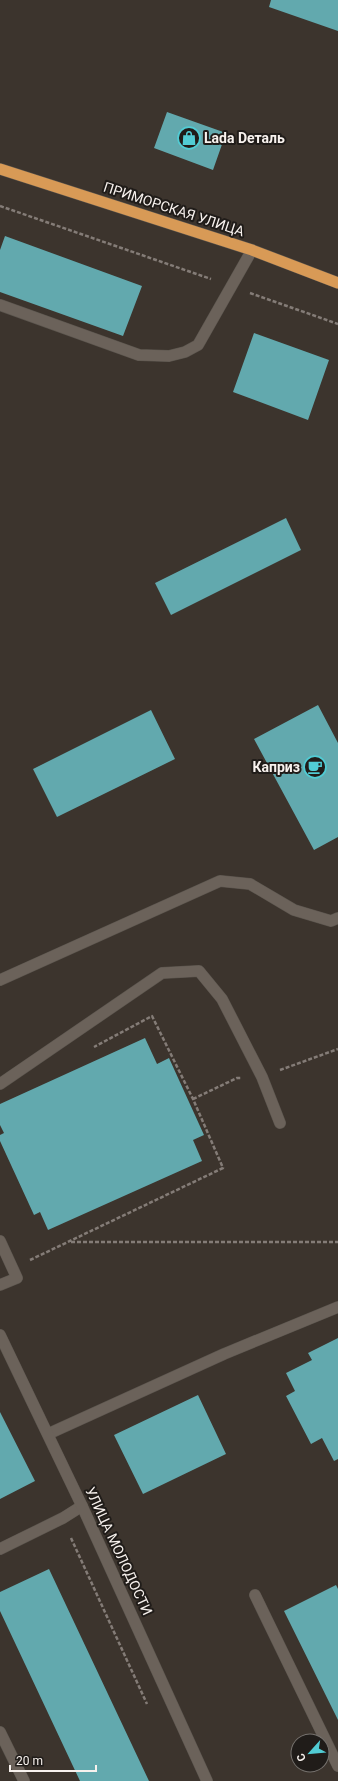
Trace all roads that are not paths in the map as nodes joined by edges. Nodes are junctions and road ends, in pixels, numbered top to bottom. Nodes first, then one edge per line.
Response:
1 (0, 169) edge
2 (252, 250) junction
3 (338, 283) edge
4 (0, 304) edge
5 (338, 918) edge
6 (0, 980) edge
7 (0, 1084) edge
8 (280, 1123) dead end
9 (0, 1241) edge
10 (0, 1285) edge
11 (338, 1307) edge
12 (0, 1335) edge
13 (48, 1434) junction
14 (82, 1506) junction
15 (0, 1549) edge
16 (255, 1595) dead end
17 (0, 1732) edge
18 (338, 1766) edge
19 (24, 1781) edge
20 (207, 1781) edge

1 - 2 highway, ПРИМОРСКАЯ УЛИЦА
2 - 3 highway, ПРИМОРСКАЯ УЛИЦА
2 - 4 street
5 - 6 street
7 - 8 street
9 - 10 street
11 - 13 street
12 - 13 street, УЛИЦА МОЛОДОСТИ
13 - 14 street, УЛИЦА МОЛОДОСТИ
14 - 15 street
14 - 20 street, УЛИЦА МОЛОДОСТИ
16 - 18 street
17 - 19 street

